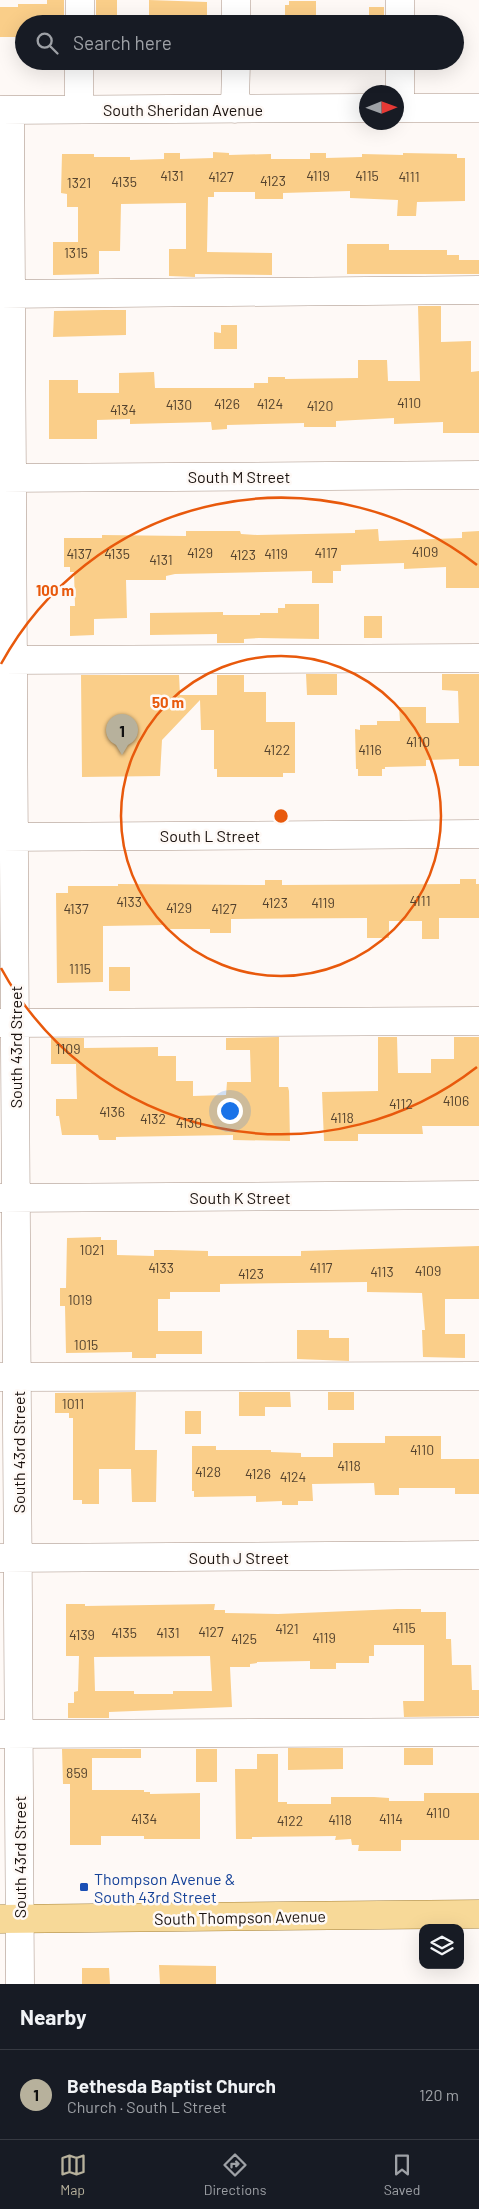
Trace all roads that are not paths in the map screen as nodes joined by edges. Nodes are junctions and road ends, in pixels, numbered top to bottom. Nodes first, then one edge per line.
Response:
1 (80, 0) edge
2 (236, 0) edge
3 (400, 0) edge
4 (80, 15) edge
5 (236, 15) edge
6 (400, 15) edge
7 (79, 70) edge
8 (236, 70) edge
9 (400, 70) edge
10 (399, 85) edge
11 (359, 108) edge
12 (404, 108) edge
13 (479, 108) edge
14 (235, 109) junction
15 (5, 110) edge
16 (79, 110) junction
17 (479, 290) edge
18 (6, 294) edge
19 (479, 474) edge
20 (6, 478) edge
21 (479, 658) edge
22 (7, 660) edge
23 (479, 834) edge
24 (7, 836) edge
25 (479, 1021) edge
26 (7, 1023) edge
27 (479, 1195) edge
28 (8, 1198) edge
29 (479, 1376) edge
30 (9, 1377) edge
31 (479, 1555) edge
32 (9, 1558) edge
33 (479, 1732) edge
34 (9, 1734) edge
35 (479, 1914) edge
36 (10, 1919) edge
37 (20, 1984) edge

1 - 4 street
2 - 5 street
3 - 6 street
7 - 16 street
8 - 14 street
9 - 10 street
11 - 14 street, South Sheridan Avenue
12 - 13 street
14 - 16 street, South Sheridan Avenue
15 - 16 street, South Sheridan Avenue
15 - 18 street, South 43rd Street
17 - 18 street
18 - 20 street, South 43rd Street
19 - 20 street, South M Street
20 - 22 street, South 43rd Street
21 - 22 street
22 - 24 street, South 43rd Street
23 - 24 street, South L Street
24 - 26 street, South 43rd Street
25 - 26 street
26 - 28 street, South 43rd Street
27 - 28 street, South K Street
28 - 30 street, South 43rd Street
29 - 30 street
30 - 32 street, South 43rd Street
31 - 32 street, South J Street
32 - 34 street, South 43rd Street
33 - 34 street
34 - 36 street, South 43rd Street
35 - 36 main road, South Thompson Avenue
36 - 37 street, South 43rd Street

